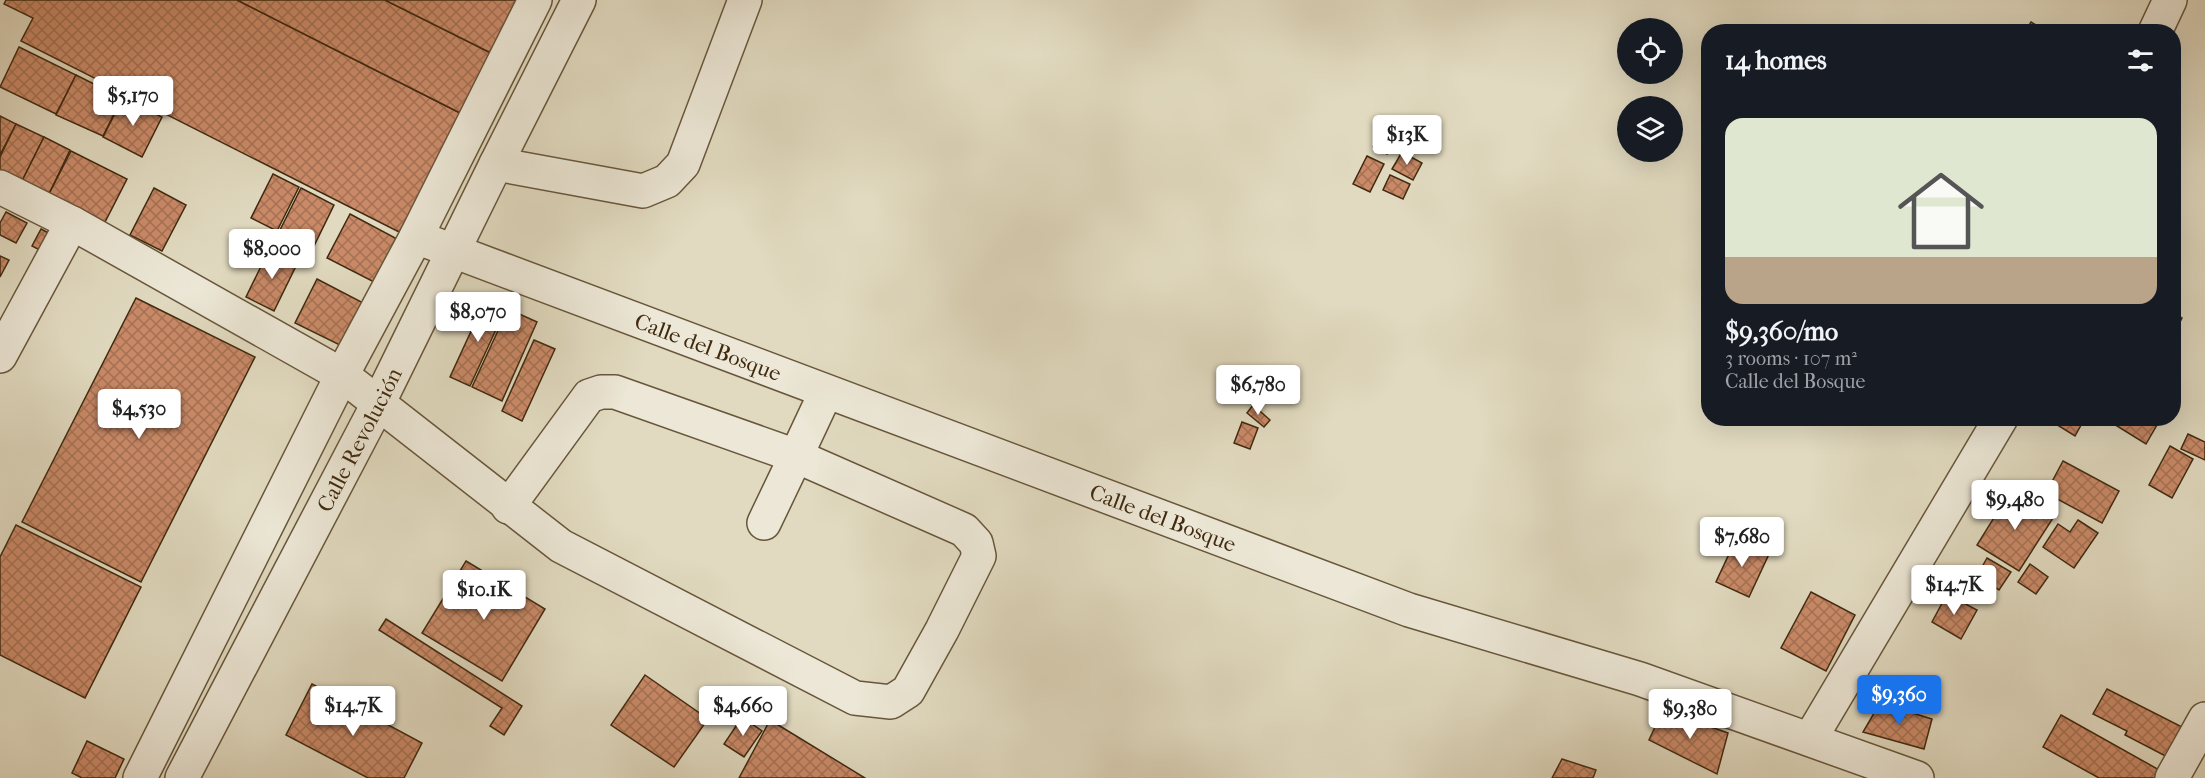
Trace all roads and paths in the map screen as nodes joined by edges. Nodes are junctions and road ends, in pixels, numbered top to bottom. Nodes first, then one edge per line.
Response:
1 (535, 0) edge
2 (579, 0) edge
3 (745, 0) edge
4 (2170, 0) edge
5 (2159, 24) edge
6 (496, 164) junction
7 (0, 188) edge
8 (72, 223) junction
9 (416, 237) junction
10 (453, 252) junction
11 (0, 356) edge
12 (342, 375) junction
13 (826, 392) junction
14 (378, 404) junction
15 (1996, 426) edge
16 (796, 456) junction
17 (508, 507) junction
18 (764, 523) dead end
19 (2205, 719) edge
20 (1810, 739) junction
21 (140, 778) edge
22 (182, 778) edge
23 (1917, 778) edge
24 (2172, 778) edge

1 - 9 street, Calle Revolución
2 - 6 street, Calle Revolución
3 - 6 street
4 - 5 street
6 - 10 street, Calle Revolución
7 - 8 street
8 - 11 street
8 - 12 street
9 - 10 street, Calle del Bosque
9 - 12 street, Calle Revolución
10 - 13 street, Calle del Bosque
10 - 14 street, Calle Revolución
12 - 14 street
12 - 21 street, Calle Revolución
13 - 16 street
13 - 20 street, Calle del Bosque
14 - 17 street
14 - 22 street, Calle Revolución
15 - 20 street
16 - 17 street
16 - 17 street
16 - 18 street
19 - 24 street
20 - 23 street, Calle del Bosque

